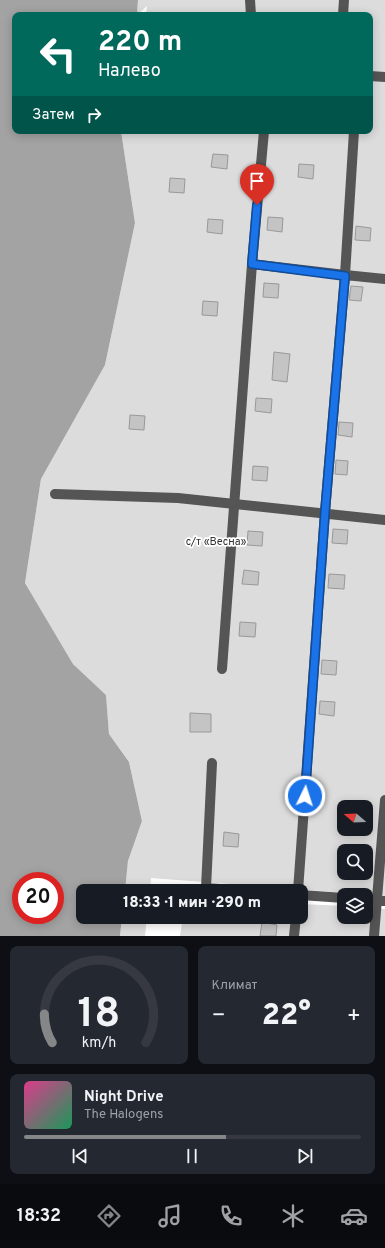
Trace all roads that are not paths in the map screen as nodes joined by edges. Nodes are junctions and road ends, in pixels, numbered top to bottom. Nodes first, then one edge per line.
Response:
1 (250, 0) edge
2 (344, 0) edge
3 (251, 12) edge
4 (342, 12) edge
5 (373, 76) edge
6 (385, 77) edge
7 (264, 134) edge
8 (354, 134) edge
9 (252, 264) junction
10 (345, 276) junction
11 (385, 279) edge
12 (56, 494) dead end
13 (233, 504) junction
14 (325, 512) junction
15 (385, 520) edge
16 (222, 669) dead end
17 (212, 763) dead end
18 (385, 800) edge
19 (206, 884) edge
20 (298, 884) edge
21 (308, 895) edge
22 (337, 898) edge
23 (381, 901) edge
24 (295, 924) edge
25 (294, 936) edge
26 (374, 936) edge

1 - 3 lane
2 - 4 lane
5 - 6 lane
7 - 9 lane
8 - 10 lane
9 - 10 lane
9 - 13 lane
10 - 11 lane
10 - 14 lane
12 - 13 lane
13 - 14 lane
13 - 16 lane
14 - 15 lane
14 - 20 lane
17 - 19 lane
18 - 23 lane
21 - 22 lane
23 - 26 lane
24 - 25 lane

